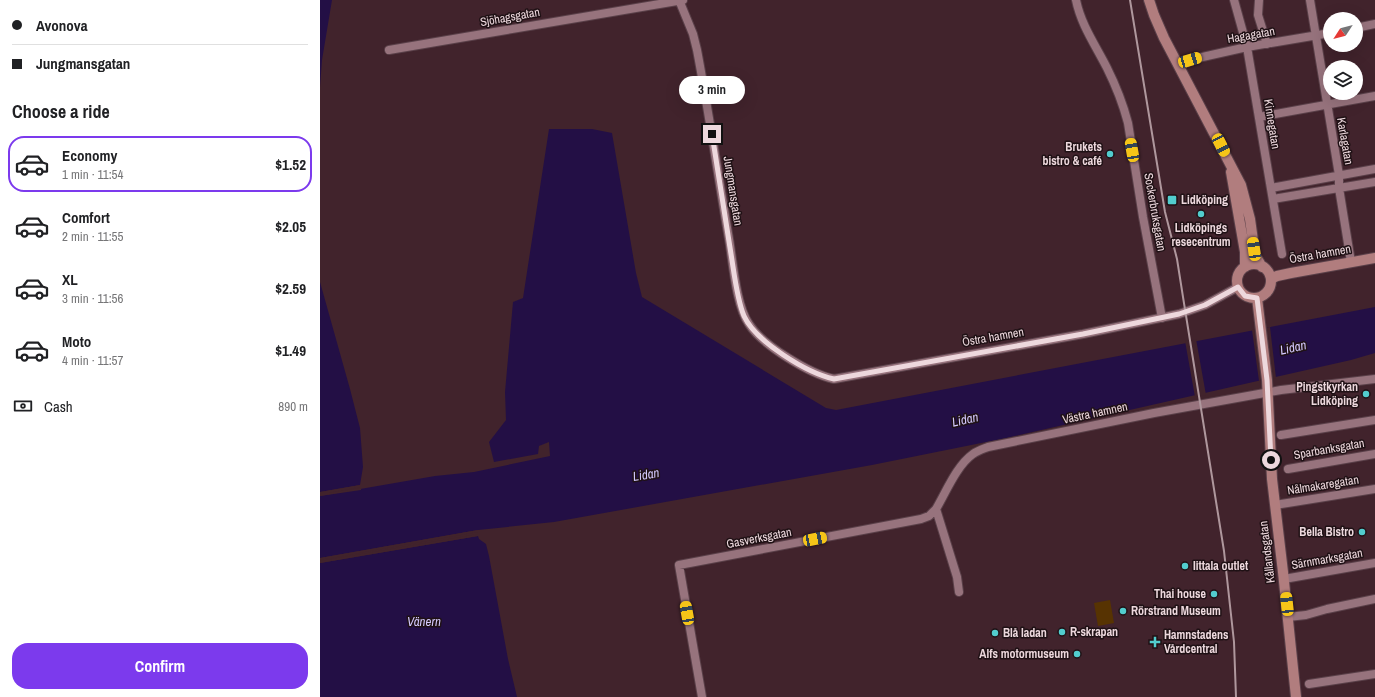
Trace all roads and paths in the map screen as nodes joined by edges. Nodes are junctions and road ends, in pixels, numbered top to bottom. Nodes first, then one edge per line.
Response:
1 (680, 0) edge
2 (1076, 0) edge
3 (1149, 0) edge
4 (1234, 0) edge
5 (1259, 0) edge
6 (1310, 0) edge
7 (1375, 24) edge
8 (1363, 27) edge
9 (1323, 34) edge
10 (1315, 36) junction
11 (1267, 44) junction
12 (1247, 47) junction
13 (389, 50) dead end
14 (1179, 66) junction
15 (1375, 96) edge
16 (1327, 105) junction
17 (1259, 117) junction
18 (1228, 158) junction
19 (1375, 169) edge
20 (1339, 176) junction
21 (1375, 182) edge
22 (1271, 188) junction
23 (1339, 188) junction
24 (1273, 199) junction
25 (1282, 254) dead end
26 (1375, 258) edge
27 (1351, 262) junction
28 (1262, 267) junction
29 (1245, 268) junction
30 (1271, 279) junction
31 (1238, 287) junction
32 (1257, 298) junction
33 (1162, 318) junction
34 (758, 335) joint
35 (1375, 379) edge
36 (1268, 393) junction
37 (1375, 420) edge
38 (1281, 434) dead end
39 (1375, 454) edge
40 (1288, 468) dead end
41 (1375, 489) edge
42 (1275, 505) junction
43 (936, 509) junction
44 (1375, 563) edge
45 (1284, 579) junction
46 (959, 592) dead end
47 (1375, 599) edge
48 (1288, 617) junction
49 (1375, 674) edge
50 (1309, 684) dead end
51 (702, 697) edge
52 (1296, 697) edge

1 - 13 street, Sjöhagsgatan
1 - 34 street, Jungmansgatan
2 - 33 street, Sockerbruksgatan
3 - 14 main road
4 - 12 street, Kinnegatan
5 - 11 street
6 - 10 street, Karlagatan
7 - 8 street
9 - 10 street, Hagagatan
10 - 11 street, Hagagatan
10 - 16 street, Karlagatan
11 - 12 street, Hagagatan
12 - 14 street, Hagagatan
12 - 17 street, Kinnegatan
14 - 18 main road
15 - 16 street
16 - 17 street
16 - 20 street, Karlagatan
17 - 22 street, Kinnegatan
18 - 28 main road
18 - 29 main road
19 - 20 street
20 - 22 street
20 - 23 street, Karlagatan
21 - 23 street
22 - 24 street, Kinnegatan
23 - 24 street
23 - 27 street, Karlagatan
24 - 25 street, Kinnegatan
26 - 27 main road, Östra hamnen
27 - 30 main road, Östra hamnen
28 - 29 main road
28 - 30 main road
29 - 31 main road
30 - 32 main road
31 - 32 main road
31 - 33 street, Östra hamnen
32 - 36 main road, Kållandsgatan
33 - 34 street, Östra hamnen
35 - 36 street, Västra hamnen
36 - 42 main road, Kållandsgatan
36 - 43 street, Västra hamnen
37 - 38 street
39 - 40 street, Sparbanksgatan
41 - 42 street, Nålmakaregatan
42 - 45 main road, Kållandsgatan
43 - 46 street
43 - 51 street, Gasverksgatan
44 - 45 street, Särnmarksgatan
45 - 48 main road, Kållandsgatan
47 - 48 street
48 - 52 main road, Kållandsgatan
49 - 50 street

